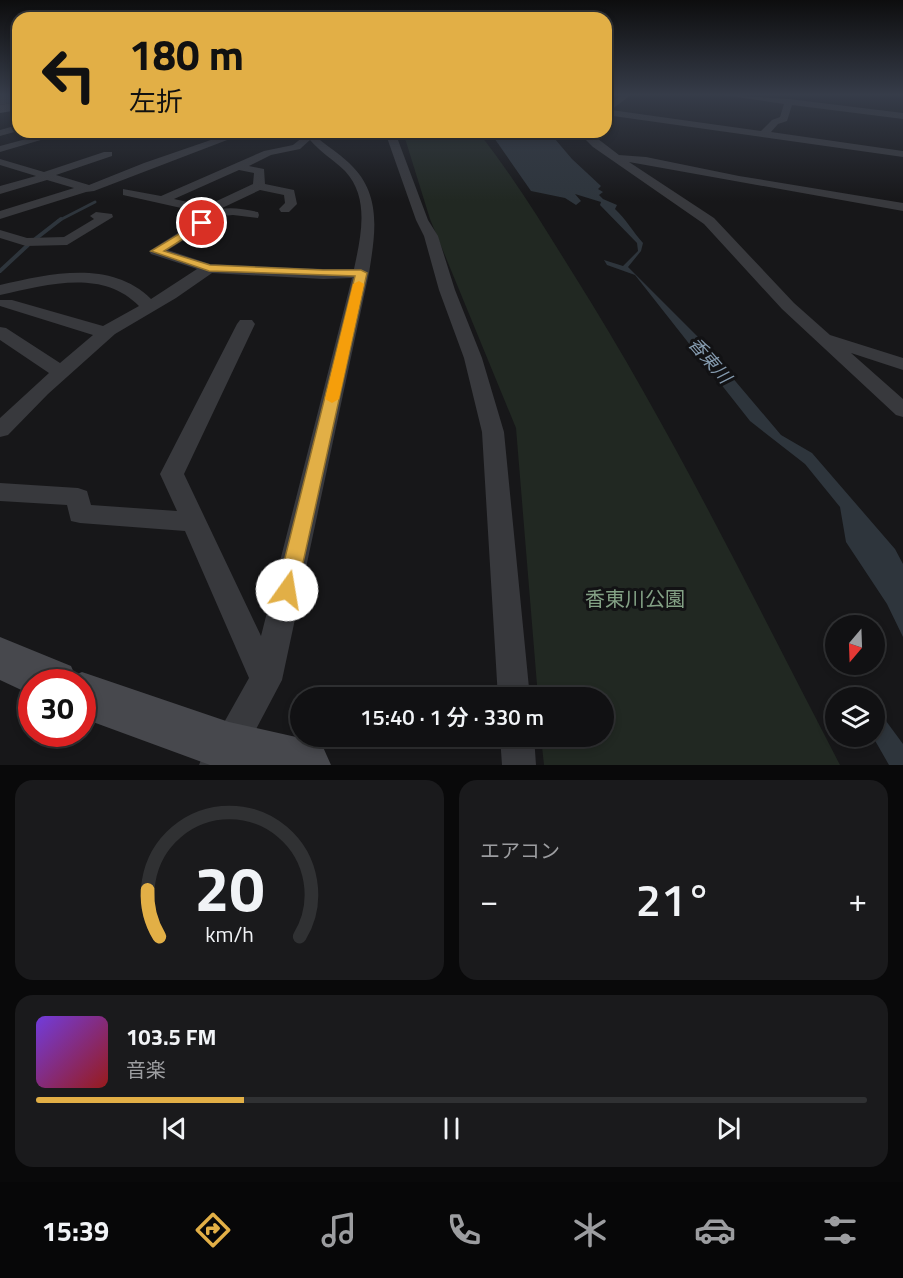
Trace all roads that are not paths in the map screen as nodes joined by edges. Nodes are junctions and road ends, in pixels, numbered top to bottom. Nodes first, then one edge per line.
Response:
1 (728, 130) edge
2 (768, 130) edge
3 (0, 134) edge
4 (763, 135) junction
5 (41, 138) edge
6 (226, 138) edge
7 (310, 138) edge
8 (315, 138) edge
9 (392, 138) edge
10 (589, 138) edge
11 (0, 139) edge
12 (0, 149) edge
13 (108, 154) dead end
14 (903, 154) edge
15 (617, 157) junction
16 (0, 162) edge
17 (15, 167) junction
18 (238, 167) junction
19 (0, 171) edge
20 (44, 176) junction
21 (259, 186) junction
22 (85, 188) junction
23 (0, 190) edge
24 (127, 192) dead end
25 (162, 200) junction
26 (903, 207) edge
27 (285, 209) dead end
28 (213, 212) junction
29 (0, 215) edge
30 (253, 215) dead end
31 (96, 216) dead end
32 (0, 234) edge
33 (209, 268) junction
34 (361, 273) junction
35 (3, 296) edge
36 (149, 306) junction
37 (246, 324) dead end
38 (0, 332) edge
39 (106, 333) junction
40 (825, 339) junction
41 (903, 364) edge
42 (60, 372) junction
43 (903, 410) edge
44 (0, 430) edge
45 (0, 492) edge
46 (194, 522) junction
47 (0, 658) edge
48 (25, 669) edge
49 (266, 680) junction
50 (513, 687) edge
51 (96, 701) edge
52 (518, 747) edge
53 (223, 756) edge
54 (305, 765) edge
55 (519, 765) edge

1 - 4 street
2 - 4 street
3 - 11 street
4 - 14 street
5 - 12 street
6 - 22 street
7 - 18 street
8 - 34 street
9 - 50 street
10 - 15 street
12 - 17 street
13 - 20 street
15 - 26 street
15 - 40 street
16 - 17 street
17 - 19 street
17 - 20 street
18 - 21 street
18 - 25 street
20 - 22 street
20 - 23 street
21 - 27 street
21 - 28 street
22 - 29 street
24 - 25 street
25 - 28 street
28 - 30 street
28 - 33 street
31 - 32 street
33 - 34 street
33 - 36 street
34 - 49 street
35 - 36 street
35 - 39 street
36 - 39 street
37 - 46 street
38 - 42 street
39 - 42 street
40 - 41 street
40 - 43 street
42 - 44 street
45 - 46 street
46 - 49 street
47 - 48 main road
49 - 53 street
51 - 53 main road
52 - 55 street
53 - 54 main road

